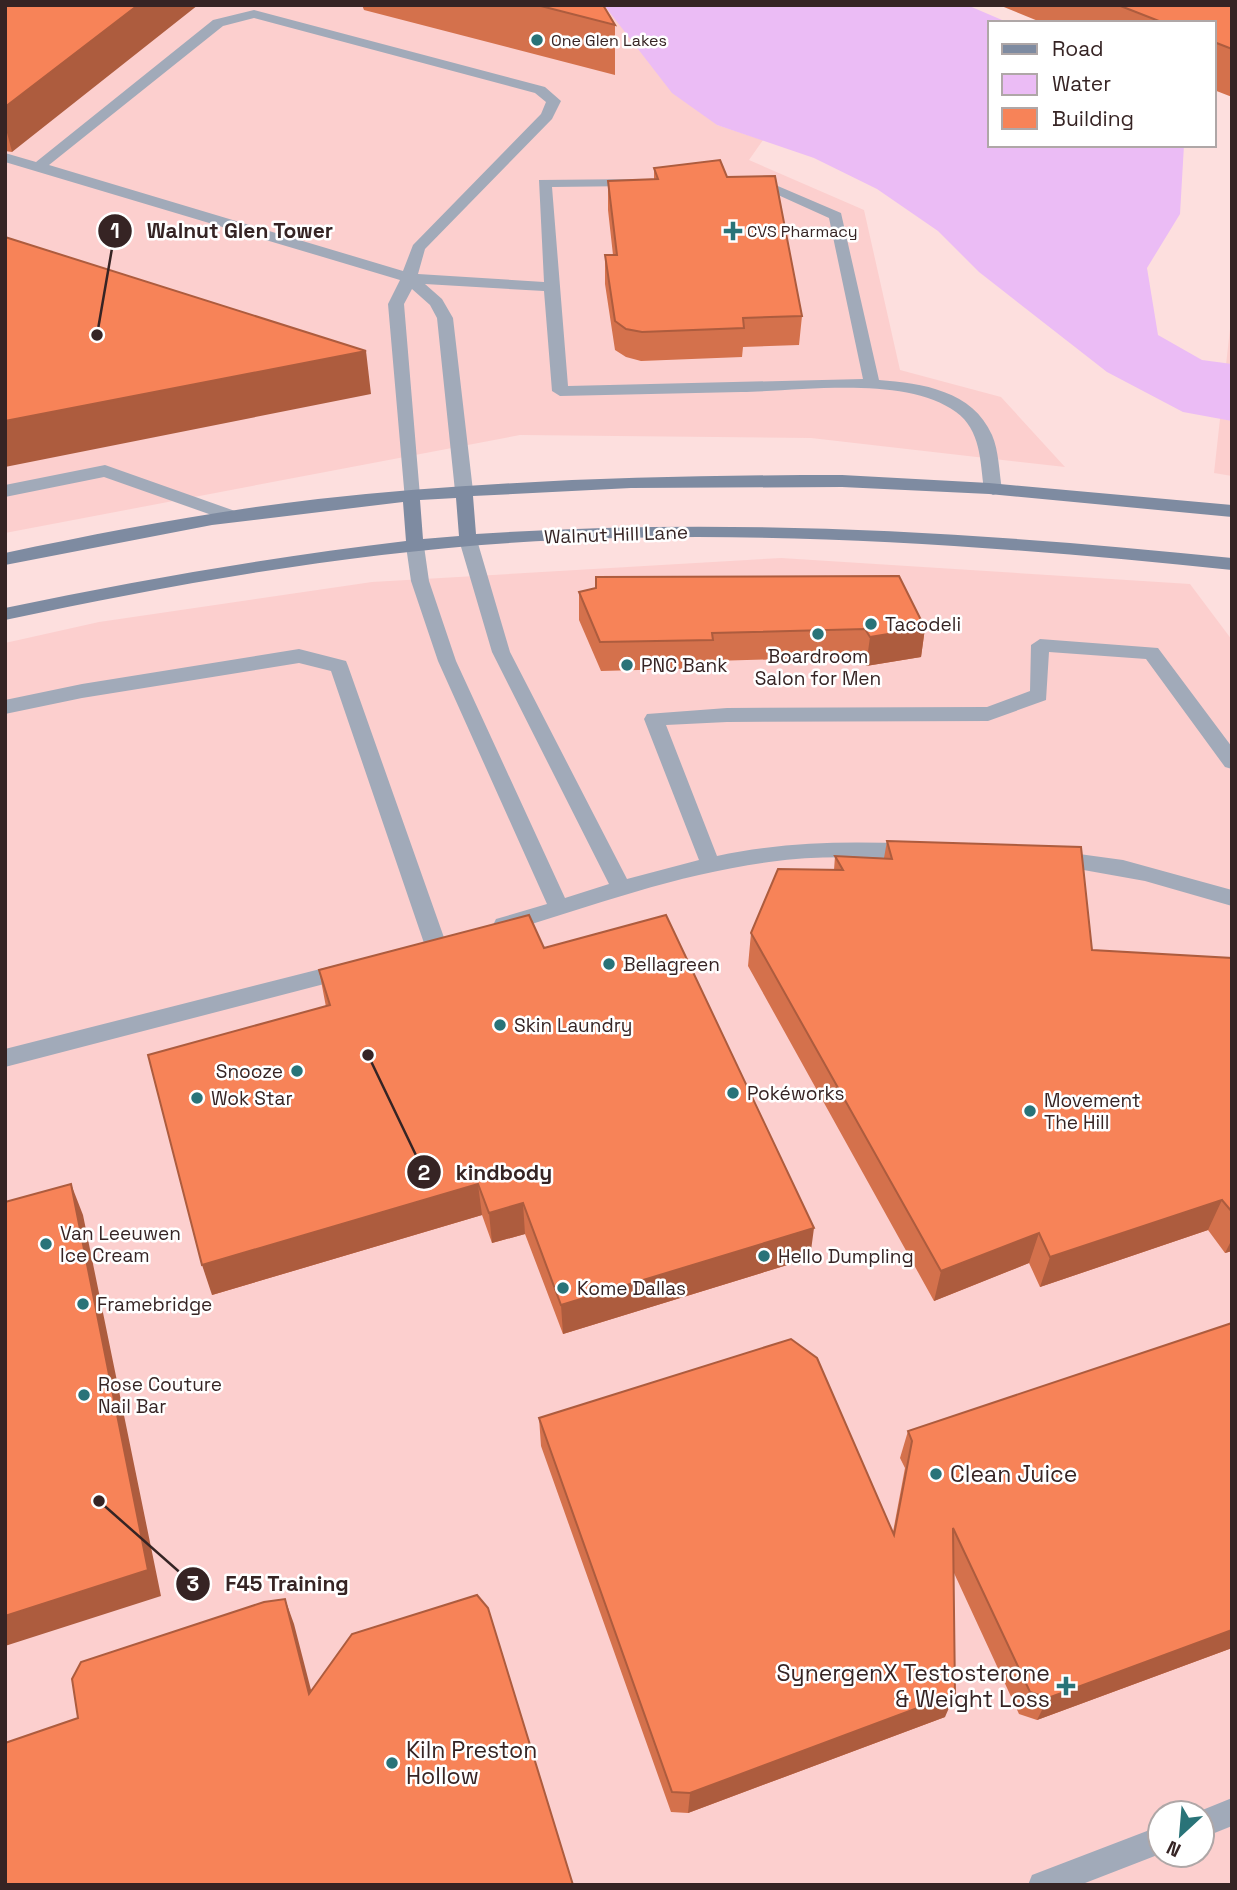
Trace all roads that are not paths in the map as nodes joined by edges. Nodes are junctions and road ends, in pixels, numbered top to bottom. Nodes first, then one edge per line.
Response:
1 (5, 157) edge
2 (38, 167) junction
3 (738, 180) edge
4 (655, 181) edge
5 (409, 278) junction
6 (550, 287) junction
7 (872, 384) junction
8 (993, 489) junction
9 (5, 491) edge
10 (464, 491) junction
11 (411, 496) junction
12 (1232, 511) edge
13 (229, 514) junction
14 (468, 540) junction
15 (415, 546) junction
16 (5, 559) edge
17 (1232, 564) edge
18 (5, 614) edge
19 (5, 707) edge
20 (1232, 762) edge
21 (928, 853) edge
22 (1039, 859) edge
23 (711, 865) junction
24 (622, 889) junction
25 (1232, 898) edge
26 (559, 908) junction
27 (485, 931) edge
28 (461, 939) edge
29 (436, 946) junction
30 (411, 953) edge
31 (373, 964) edge
32 (5, 1058) edge
33 (1146, 1845) edge
34 (1042, 1885) edge

1 - 2 lane
2 - 5 lane
2 - 5 lane
3 - 7 lane
4 - 6 lane
5 - 6 lane
5 - 10 lane
5 - 11 lane
6 - 7 lane
7 - 8 lane
8 - 10 main road
8 - 12 main road
9 - 13 lane
10 - 11 main road
10 - 14 main road
11 - 13 main road
11 - 15 main road
13 - 16 main road
14 - 15 main road, Walnut Hill Lane
14 - 17 main road, Walnut Hill Lane
14 - 24 lane
15 - 18 main road, Walnut Hill Lane
15 - 26 lane
19 - 29 lane
20 - 23 lane
21 - 23 lane
22 - 25 lane
23 - 24 lane
24 - 26 lane
26 - 27 lane
28 - 29 lane
29 - 30 lane
31 - 32 lane
33 - 34 lane

